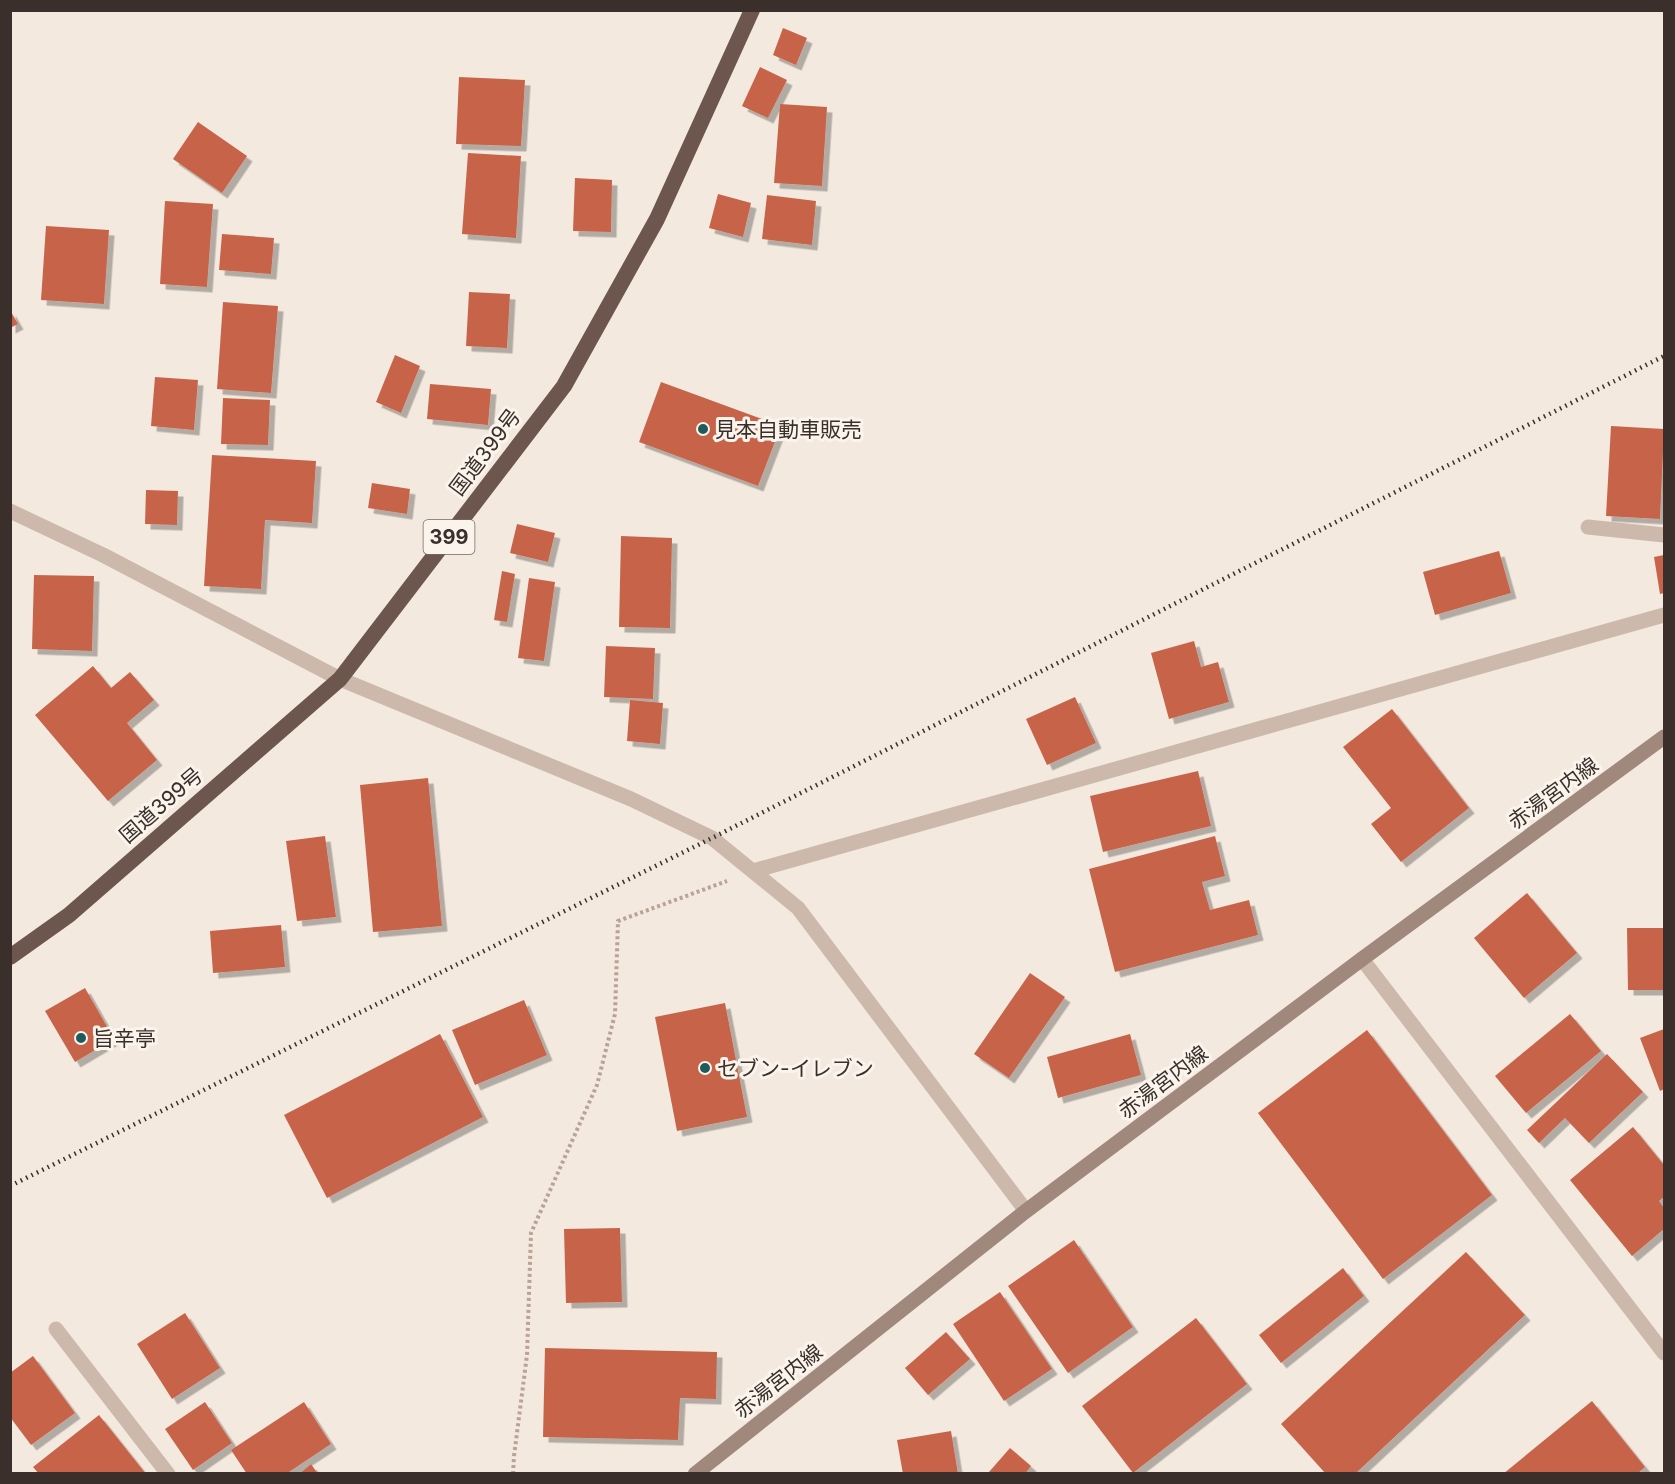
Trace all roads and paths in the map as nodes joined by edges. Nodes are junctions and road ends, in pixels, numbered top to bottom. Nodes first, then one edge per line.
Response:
1 (752, 10) edge
2 (10, 511) edge
3 (1588, 527) dead end
4 (1665, 535) edge
5 (1665, 615) edge
6 (340, 679) junction
7 (1665, 736) edge
8 (753, 871) junction
9 (10, 957) edge
10 (1362, 959) junction
11 (1026, 1211) junction
12 (56, 1329) dead end
13 (1665, 1353) edge
14 (168, 1473) edge
15 (513, 1473) edge
16 (695, 1473) edge

1 - 6 highway, 国道399号 / 399
2 - 6 street
3 - 4 street
5 - 8 street
6 - 8 street
6 - 9 highway, 国道399号 / 399
7 - 10 main road, 赤湯宮内線
8 - 11 street
8 - 15 path
10 - 11 main road, 赤湯宮内線
10 - 13 street
11 - 16 main road, 赤湯宮内線
12 - 14 street

